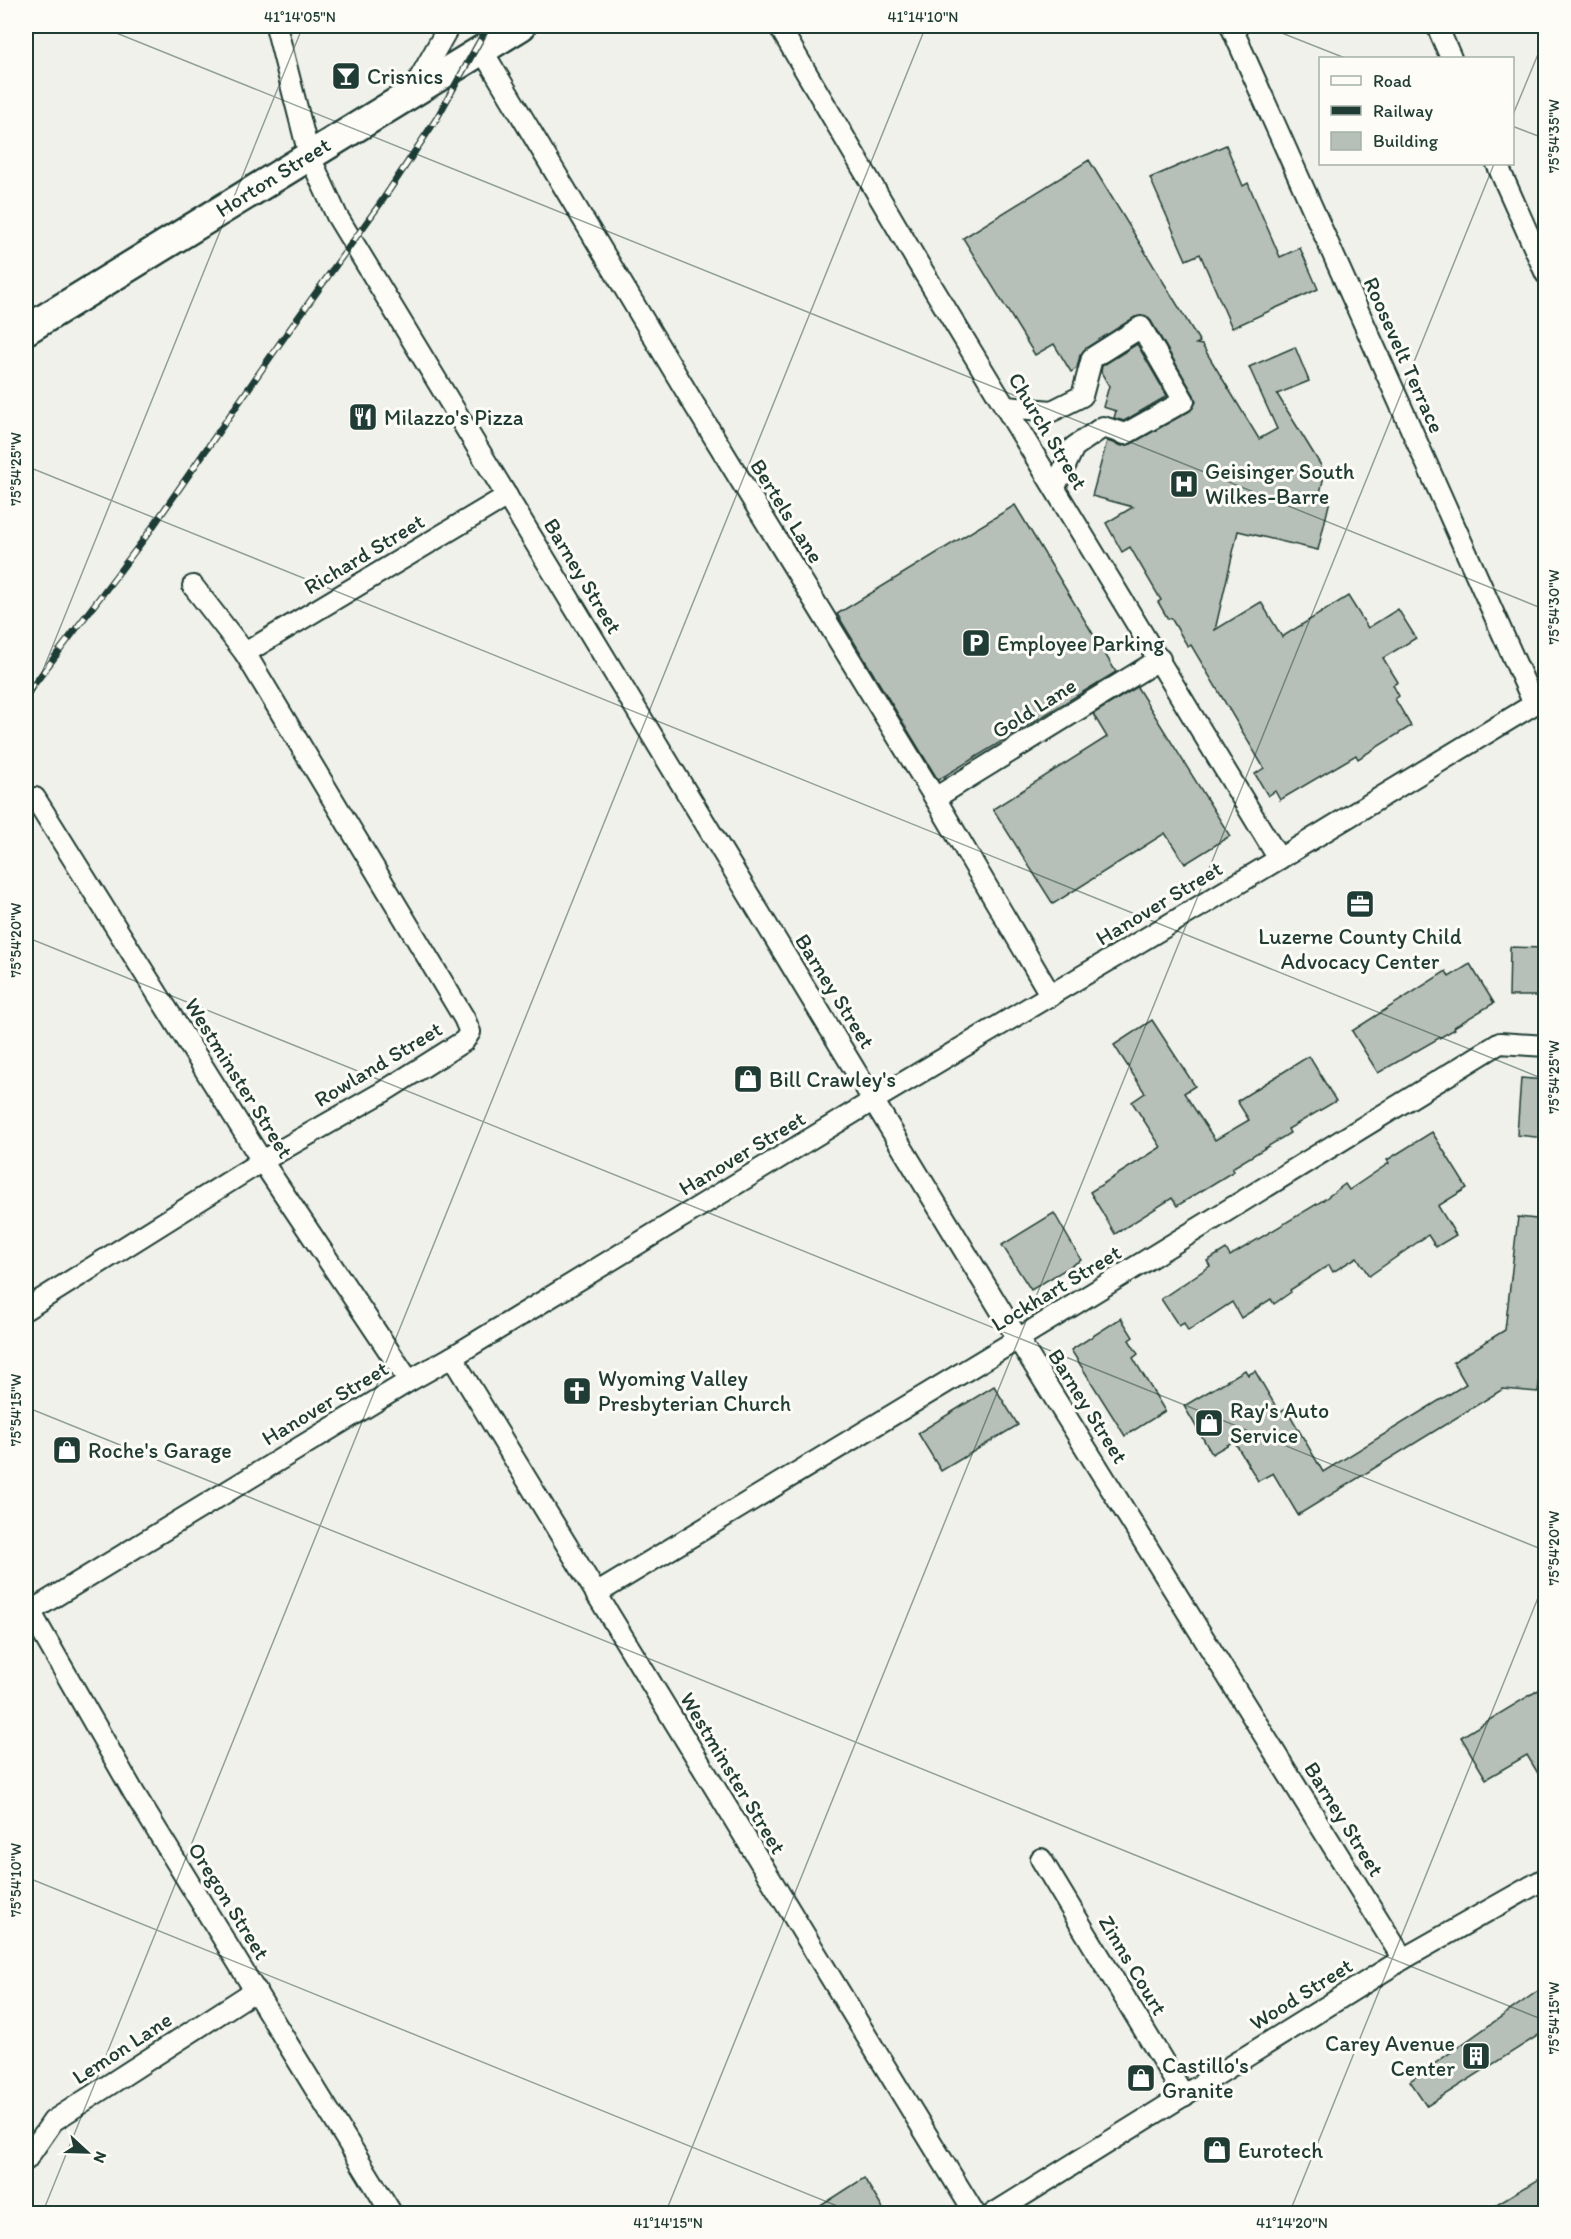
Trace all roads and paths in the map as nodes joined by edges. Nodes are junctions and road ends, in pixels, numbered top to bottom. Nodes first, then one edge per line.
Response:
1 (276, 26) edge
2 (449, 26) edge
3 (521, 26) edge
4 (779, 26) edge
5 (1231, 26) edge
6 (1437, 26) edge
7 (482, 50) junction
8 (1451, 57) edge
9 (412, 92) junction
10 (309, 155) junction
11 (1497, 165) edge
12 (1545, 274) edge
13 (26, 330) edge
14 (1006, 407) junction
15 (1055, 487) junction
16 (507, 496) junction
17 (193, 586) dead end
18 (245, 653) junction
19 (1160, 659) junction
20 (1540, 700) edge
21 (35, 798) dead end
22 (935, 798) junction
23 (1279, 859) junction
24 (1051, 996) junction
25 (1545, 1046) edge
26 (874, 1100) junction
27 (262, 1161) junction
28 (26, 1309) edge
29 (1018, 1339) junction
30 (452, 1357) junction
31 (409, 1381) junction
32 (596, 1594) junction
33 (27, 1610) edge
34 (1041, 1859) dead end
35 (1545, 1878) edge
36 (1402, 1959) junction
37 (256, 1990) junction
38 (1184, 2096) junction
39 (26, 2160) edge
40 (392, 2214) edge
41 (975, 2214) edge
42 (993, 2214) edge

1 - 10 street, Barney Street
2 - 9 street
3 - 7 main road, Horton Street
4 - 14 street, Church Street
5 - 20 street, Roosevelt Terrace
6 - 8 street
7 - 9 main road, Horton Street
7 - 22 street, Bertels Lane
9 - 10 main road, Horton Street
10 - 13 main road, Horton Street
10 - 16 street, Barney Street
11 - 12 street
14 - 15 street, Church Street
14 - 15 street
15 - 19 street, Church Street
16 - 18 street, Richard Street
16 - 26 street, Barney Street
17 - 18 street
18 - 27 street, Rowland Street
19 - 22 street, Gold Lane
19 - 23 street, Church Street
20 - 23 street, Hanover Street
21 - 27 street, Westminster Street
22 - 24 street, Bertels Lane
23 - 24 street, Hanover Street
24 - 26 street, Hanover Street
25 - 29 street, Lockhart Street
26 - 29 street, Barney Street
26 - 30 street, Hanover Street
27 - 28 street, Rowland Street
27 - 31 street, Westminster Street
29 - 32 street, Lockhart Street
29 - 36 street, Barney Street
30 - 31 street, Hanover Street
30 - 32 street, Westminster Street
31 - 33 street, Hanover Street
32 - 41 street, Westminster Street
33 - 37 street, Oregon Street
34 - 38 street, Zinns Court
35 - 36 street, Wood Street
36 - 38 street, Wood Street
37 - 39 street, Lemon Lane
37 - 40 street, Oregon Street
38 - 42 street, Wood Street

